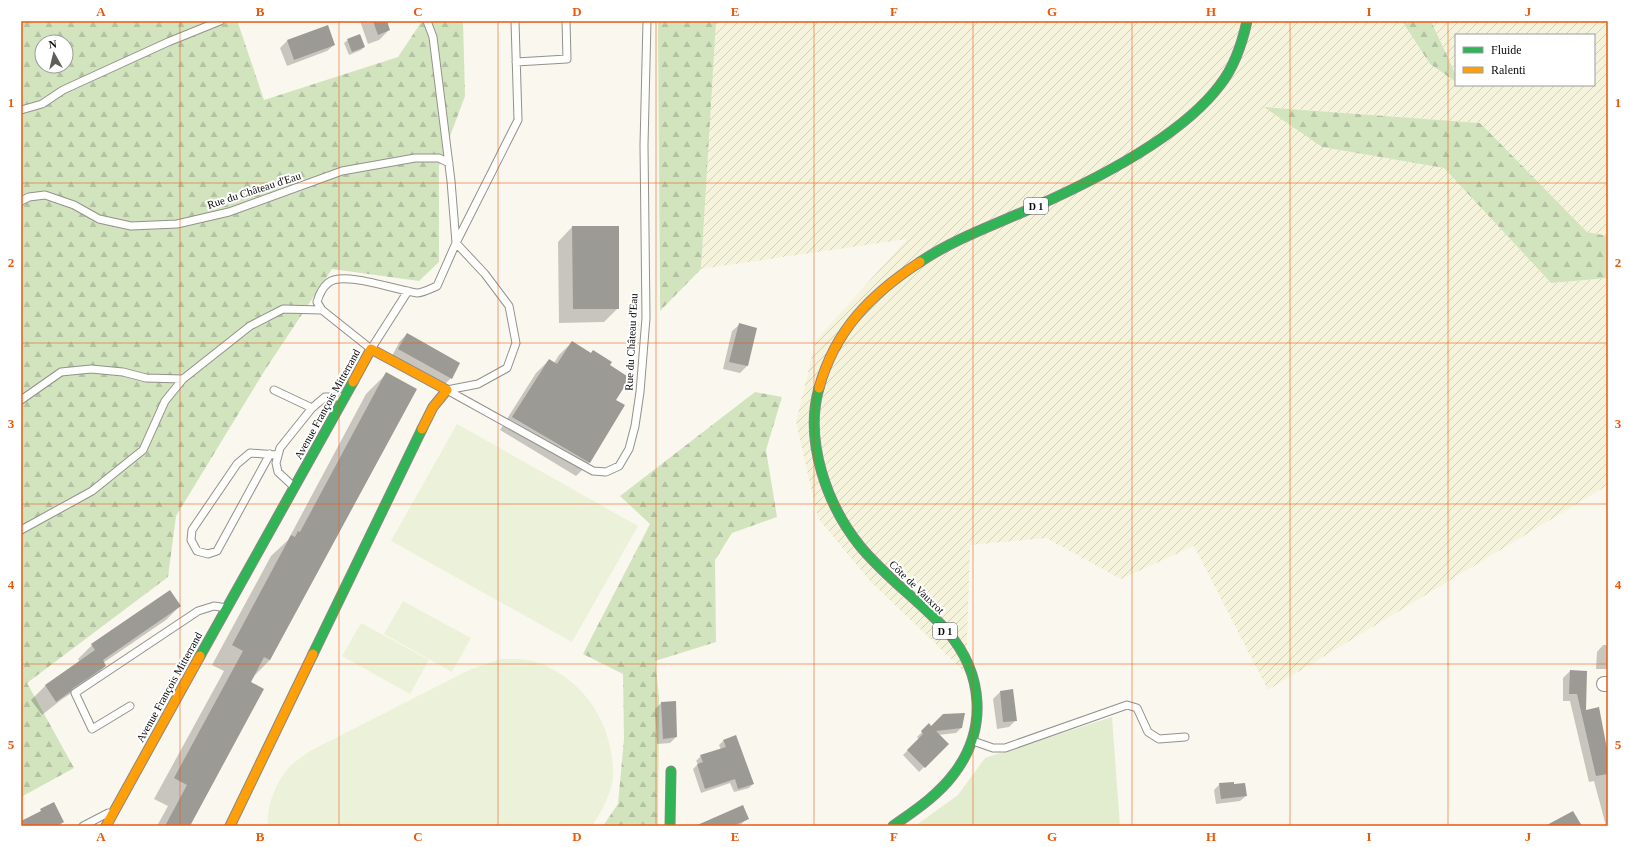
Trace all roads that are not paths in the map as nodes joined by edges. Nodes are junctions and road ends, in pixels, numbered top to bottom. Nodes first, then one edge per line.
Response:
1 (220, 21) edge
2 (427, 21) edge
3 (515, 21) edge
4 (566, 21) edge
5 (646, 21) edge
6 (1248, 21) edge
7 (516, 62) junction
8 (21, 110) edge
9 (449, 163) junction
10 (21, 201) edge
11 (456, 243) junction
12 (408, 291) junction
13 (322, 310) junction
14 (371, 348) junction
15 (183, 379) junction
16 (274, 390) dead end
17 (447, 390) junction
18 (344, 397) junction
19 (21, 400) edge
20 (312, 408) junction
21 (270, 454) junction
22 (278, 455) junction
23 (294, 487) junction
24 (21, 530) edge
25 (227, 608) junction
26 (130, 706) dead end
27 (1185, 738) dead end
28 (973, 741) junction
29 (671, 771) dead end
30 (114, 810) junction
31 (83, 826) edge
32 (106, 826) edge
33 (230, 826) edge
34 (670, 826) edge
35 (894, 826) edge

1 - 8 lane
2 - 9 lane
3 - 7 lane
4 - 7 lane
5 - 17 lane, Rue du Château d'Eau
6 - 28 street, Côte de Vauxrot / D 1
7 - 11 lane
9 - 10 lane, Rue du Château d'Eau
9 - 11 lane
11 - 12 lane
11 - 17 lane
12 - 13 lane
12 - 14 lane
13 - 14 lane
13 - 15 lane
14 - 17 street, Avenue François Mitterrand
14 - 18 street, Avenue François Mitterrand
15 - 19 lane
15 - 24 lane
16 - 20 lane
17 - 33 street
18 - 20 lane
18 - 23 street, Avenue François Mitterrand
20 - 22 lane
21 - 21 lane
21 - 22 lane
22 - 23 lane
23 - 25 street, Avenue François Mitterrand
25 - 26 lane
25 - 30 street, Avenue François Mitterrand
27 - 28 lane
28 - 35 street, Côte de Vauxrot / D 1
29 - 34 street
30 - 31 lane
30 - 32 street, Avenue François Mitterrand

